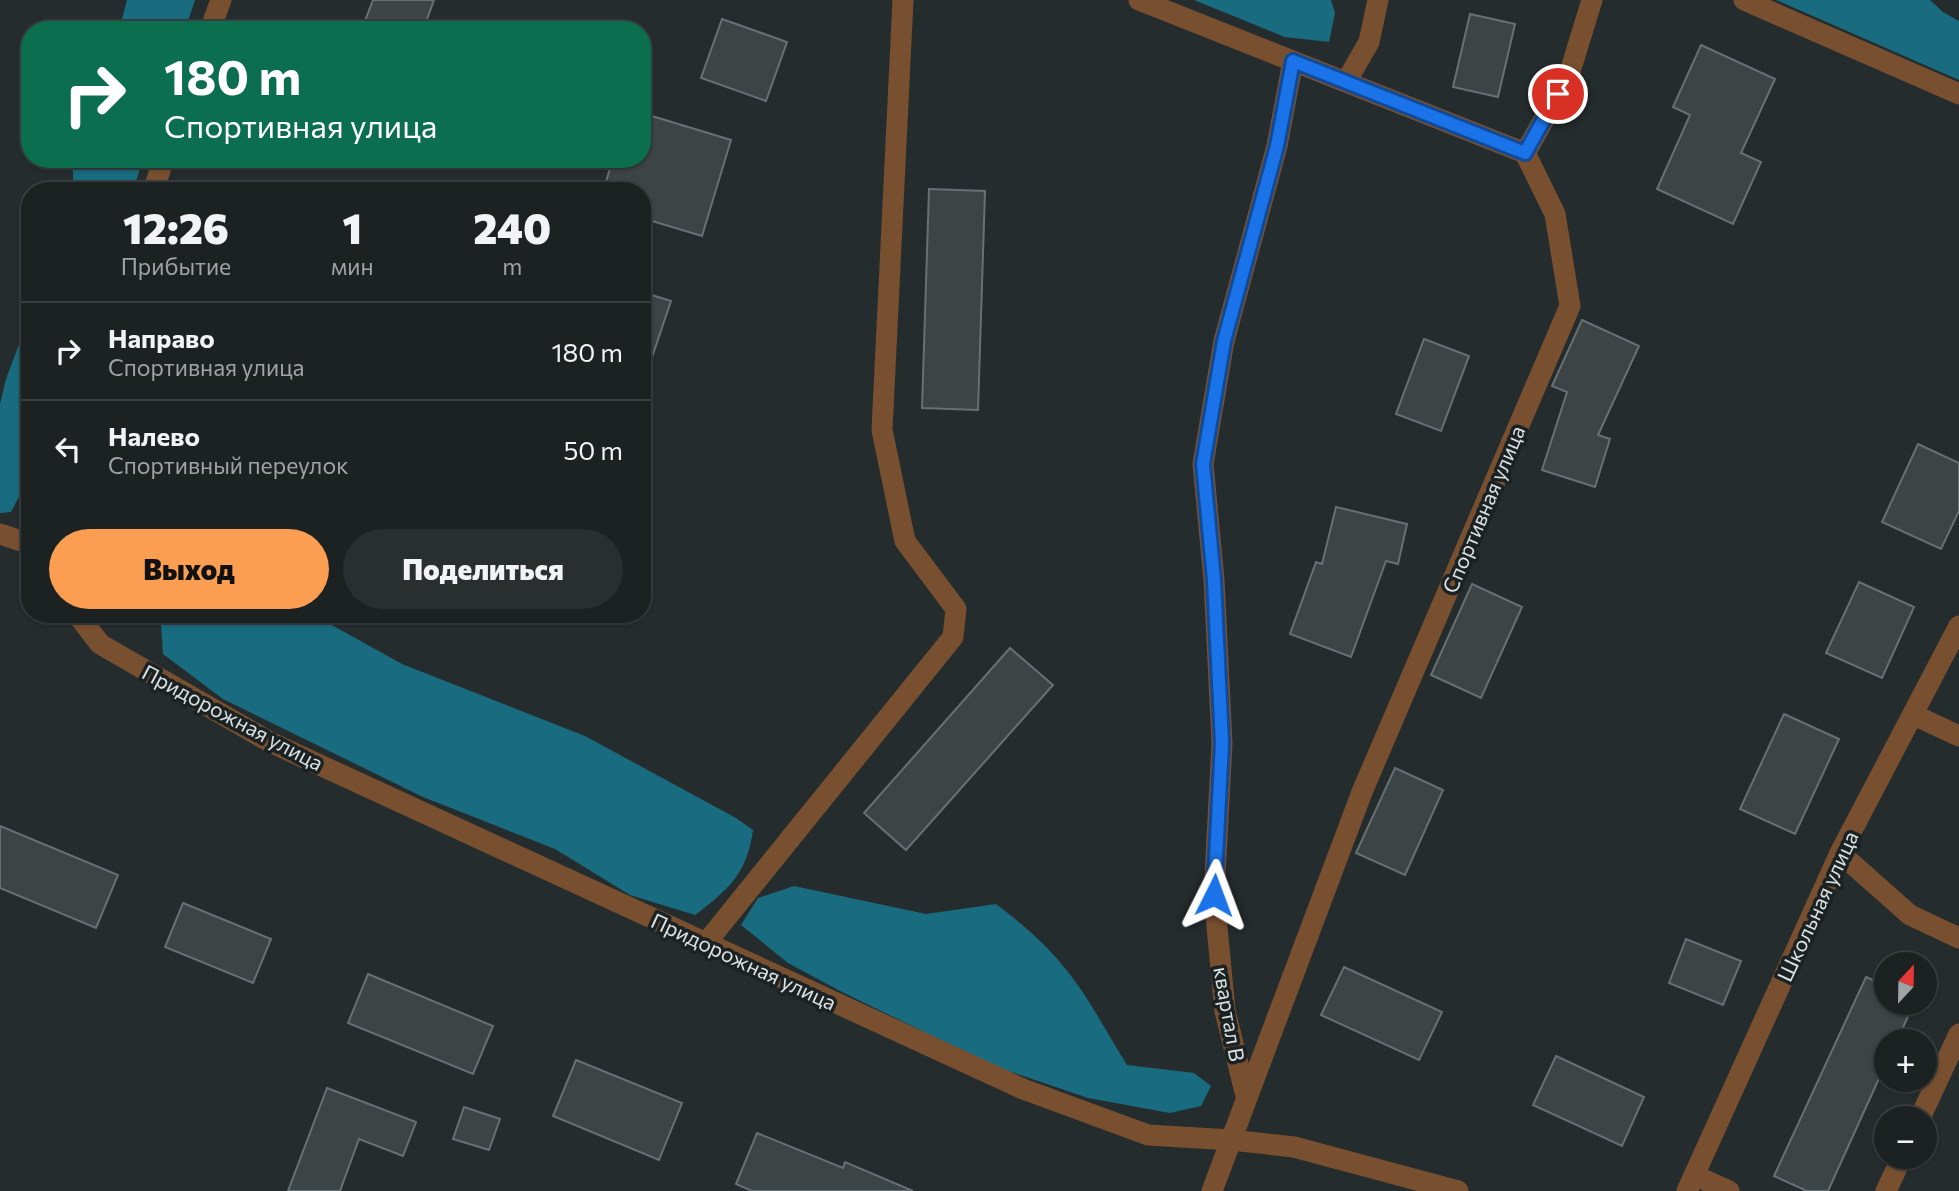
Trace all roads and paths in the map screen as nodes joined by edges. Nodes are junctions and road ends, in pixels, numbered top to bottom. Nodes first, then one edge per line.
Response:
1 (221, 0) edge
2 (903, 0) edge
3 (1139, 0) edge
4 (1378, 0) edge
5 (1592, 0) edge
6 (1744, 0) edge
7 (213, 21) edge
8 (1293, 61) junction
9 (1346, 82) junction
10 (1959, 94) edge
11 (1525, 153) junction
12 (0, 534) edge
13 (21, 541) edge
14 (84, 623) edge
15 (1959, 626) edge
16 (1914, 715) junction
17 (1959, 736) edge
18 (1840, 852) junction
19 (1959, 938) edge
20 (706, 943) junction
21 (1959, 1034) edge
22 (1246, 1096) junction
23 (1926, 1106) edge
24 (1231, 1140) junction
25 (1896, 1169) edge
26 (1691, 1183) edge
27 (1212, 1191) edge
28 (1458, 1191) edge
29 (1729, 1191) edge
30 (1886, 1191) edge

1 - 7 street
2 - 20 street
3 - 8 street
4 - 9 street
5 - 11 street
6 - 10 street
8 - 9 street
8 - 22 street, квартал В
9 - 11 street
11 - 22 street, Спортивная улица
12 - 13 street
14 - 20 street, Придорожная улица
15 - 16 street, Школьная улица
16 - 17 street
16 - 18 street, Школьная улица
18 - 19 street
18 - 26 street, Школьная улица
20 - 24 street, Придорожная улица
21 - 23 street
22 - 24 street, Спортивная улица
24 - 27 street, Спортивная улица
24 - 28 street, Придорожная улица
25 - 30 street
26 - 29 street

